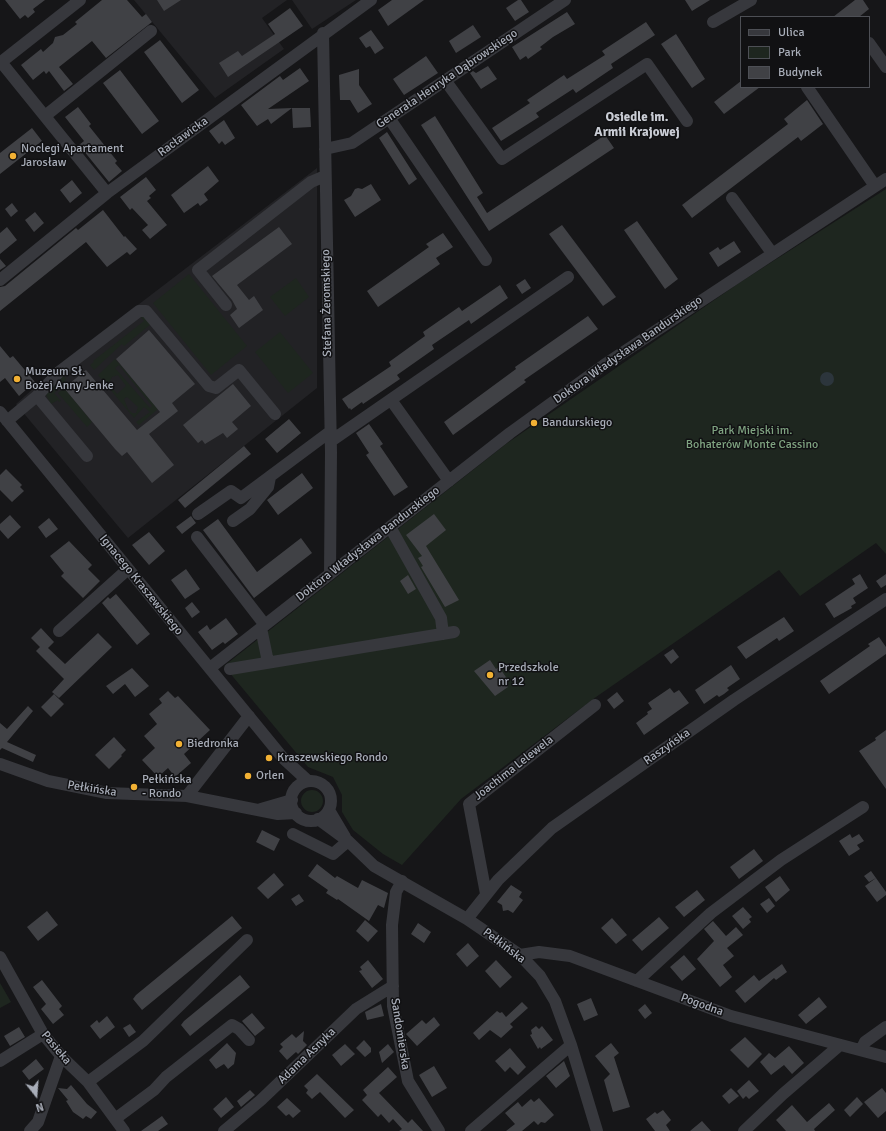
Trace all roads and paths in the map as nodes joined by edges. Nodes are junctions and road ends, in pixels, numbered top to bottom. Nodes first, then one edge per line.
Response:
1 (80, 0) edge
2 (371, 0) edge
3 (565, 0) edge
4 (751, 0) edge
5 (713, 22) dead end
6 (151, 30) dead end
7 (323, 33) junction
8 (870, 44) edge
9 (1, 62) edge
10 (886, 67) edge
11 (445, 80) junction
12 (808, 88) edge
13 (45, 116) junction
14 (390, 118) junction
15 (687, 121) dead end
16 (325, 148) junction
17 (325, 176) junction
18 (886, 179) edge
19 (875, 186) junction
20 (107, 192) junction
21 (732, 198) dead end
22 (772, 253) junction
23 (486, 260) dead end
24 (568, 277) dead end
25 (0, 280) edge
26 (226, 305) dead end
27 (37, 396) junction
28 (391, 400) junction
29 (275, 414) dead end
30 (4, 416) edge
31 (331, 436) junction
32 (87, 456) dead end
33 (270, 476) junction
34 (449, 480) junction
35 (198, 514) dead end
36 (233, 521) dead end
37 (390, 527) junction
38 (197, 537) dead end
39 (128, 569) junction
40 (330, 574) junction
41 (886, 599) edge
42 (263, 626) junction
43 (59, 631) dead end
44 (268, 662) junction
45 (210, 668) junction
46 (230, 669) dead end
47 (594, 705) dead end
48 (249, 716) junction
49 (283, 758) junction
50 (0, 764) edge
51 (308, 781) junction
52 (297, 787) junction
53 (187, 796) junction
54 (292, 800) junction
55 (863, 807) dead end
56 (258, 810) junction
57 (329, 810) junction
58 (296, 813) junction
59 (318, 819) junction
60 (293, 834) dead end
61 (348, 841) junction
62 (402, 881) junction
63 (486, 894) junction
64 (467, 919) junction
65 (247, 940) dead end
66 (520, 954) junction
67 (0, 957) edge
68 (637, 981) junction
69 (393, 986) junction
70 (886, 1027) edge
71 (43, 1034) junction
72 (249, 1040) dead end
73 (571, 1045) junction
74 (840, 1045) junction
75 (861, 1050) junction
76 (61, 1056) junction
77 (886, 1057) edge
78 (0, 1061) edge
79 (88, 1082) junction
80 (115, 1119) junction
81 (30, 1131) edge
82 (124, 1131) edge
83 (224, 1131) edge
84 (439, 1131) edge
85 (472, 1131) edge
86 (597, 1131) edge
87 (744, 1131) edge

1 - 9 street
2 - 7 street, Racławicka
3 - 11 street, Generała Henryka Dąbrowskiego
4 - 5 street
6 - 13 street
7 - 16 street, Stefana Żeromskiego
7 - 20 street, Racławicka
8 - 10 street
9 - 13 street
11 - 14 street, Generała Henryka Dąbrowskiego
11 - 15 street
12 - 19 street
13 - 20 street
14 - 16 street, Generała Henryka Dąbrowskiego
14 - 23 street
16 - 17 street, Stefana Żeromskiego
17 - 26 street
17 - 31 street, Stefana Żeromskiego
18 - 19 street, Doktora Władysława Bandurskiego
19 - 22 street, Doktora Władysława Bandurskiego
20 - 25 street, Racławicka
21 - 22 street
22 - 34 street, Doktora Władysława Bandurskiego
24 - 28 street
27 - 29 street
27 - 30 street
27 - 32 street
28 - 31 street
28 - 34 street
30 - 39 street, Ignacego Kraszewskiego
31 - 33 street
31 - 40 street, Stefana Żeromskiego
33 - 35 street
33 - 36 street
34 - 37 street, Doktora Władysława Bandurskiego
37 - 40 street, Doktora Władysława Bandurskiego
37 - 44 street
38 - 42 street
39 - 43 street
39 - 45 street, Ignacego Kraszewskiego
40 - 42 street, Doktora Władysława Bandurskiego
41 - 63 street, Raszyńska
42 - 44 street
42 - 45 street, Doktora Władysława Bandurskiego
44 - 46 street
45 - 48 street, Ignacego Kraszewskiego
47 - 63 street, Joachima Lelewela
48 - 49 street, Ignacego Kraszewskiego
48 - 53 street
49 - 51 street, Ignacego Kraszewskiego
49 - 52 street, Ignacego Kraszewskiego
50 - 53 street, Pełkińska
51 - 52 street
51 - 57 street
52 - 54 street
53 - 56 street, Pełkińska
54 - 56 street, Pełkińska
54 - 58 street
55 - 68 street
56 - 58 street, Pełkińska
57 - 59 street
57 - 61 street, Pełkińska
58 - 59 street
59 - 61 street, Pełkińska
60 - 61 street
61 - 62 street, Pełkińska
62 - 64 street, Pełkińska
62 - 69 street, Sandomierska
63 - 64 street, Raszyńska
64 - 66 street, Pełkińska
65 - 79 street
66 - 68 street, Pogodna
66 - 73 street, Pełkińska
67 - 71 street, Pasieka
68 - 74 street, Pogodna
69 - 83 street, Adama Asnyka
69 - 84 street, Sandomierska
70 - 75 street
71 - 76 street, Pasieka
71 - 78 street
72 - 80 street
73 - 85 street
73 - 86 street, Pełkińska
74 - 75 street, Pogodna
74 - 87 street
75 - 77 street, Pogodna
76 - 79 street, Pasieka
76 - 81 street
79 - 80 street, Pasieka
80 - 82 street, Pasieka

